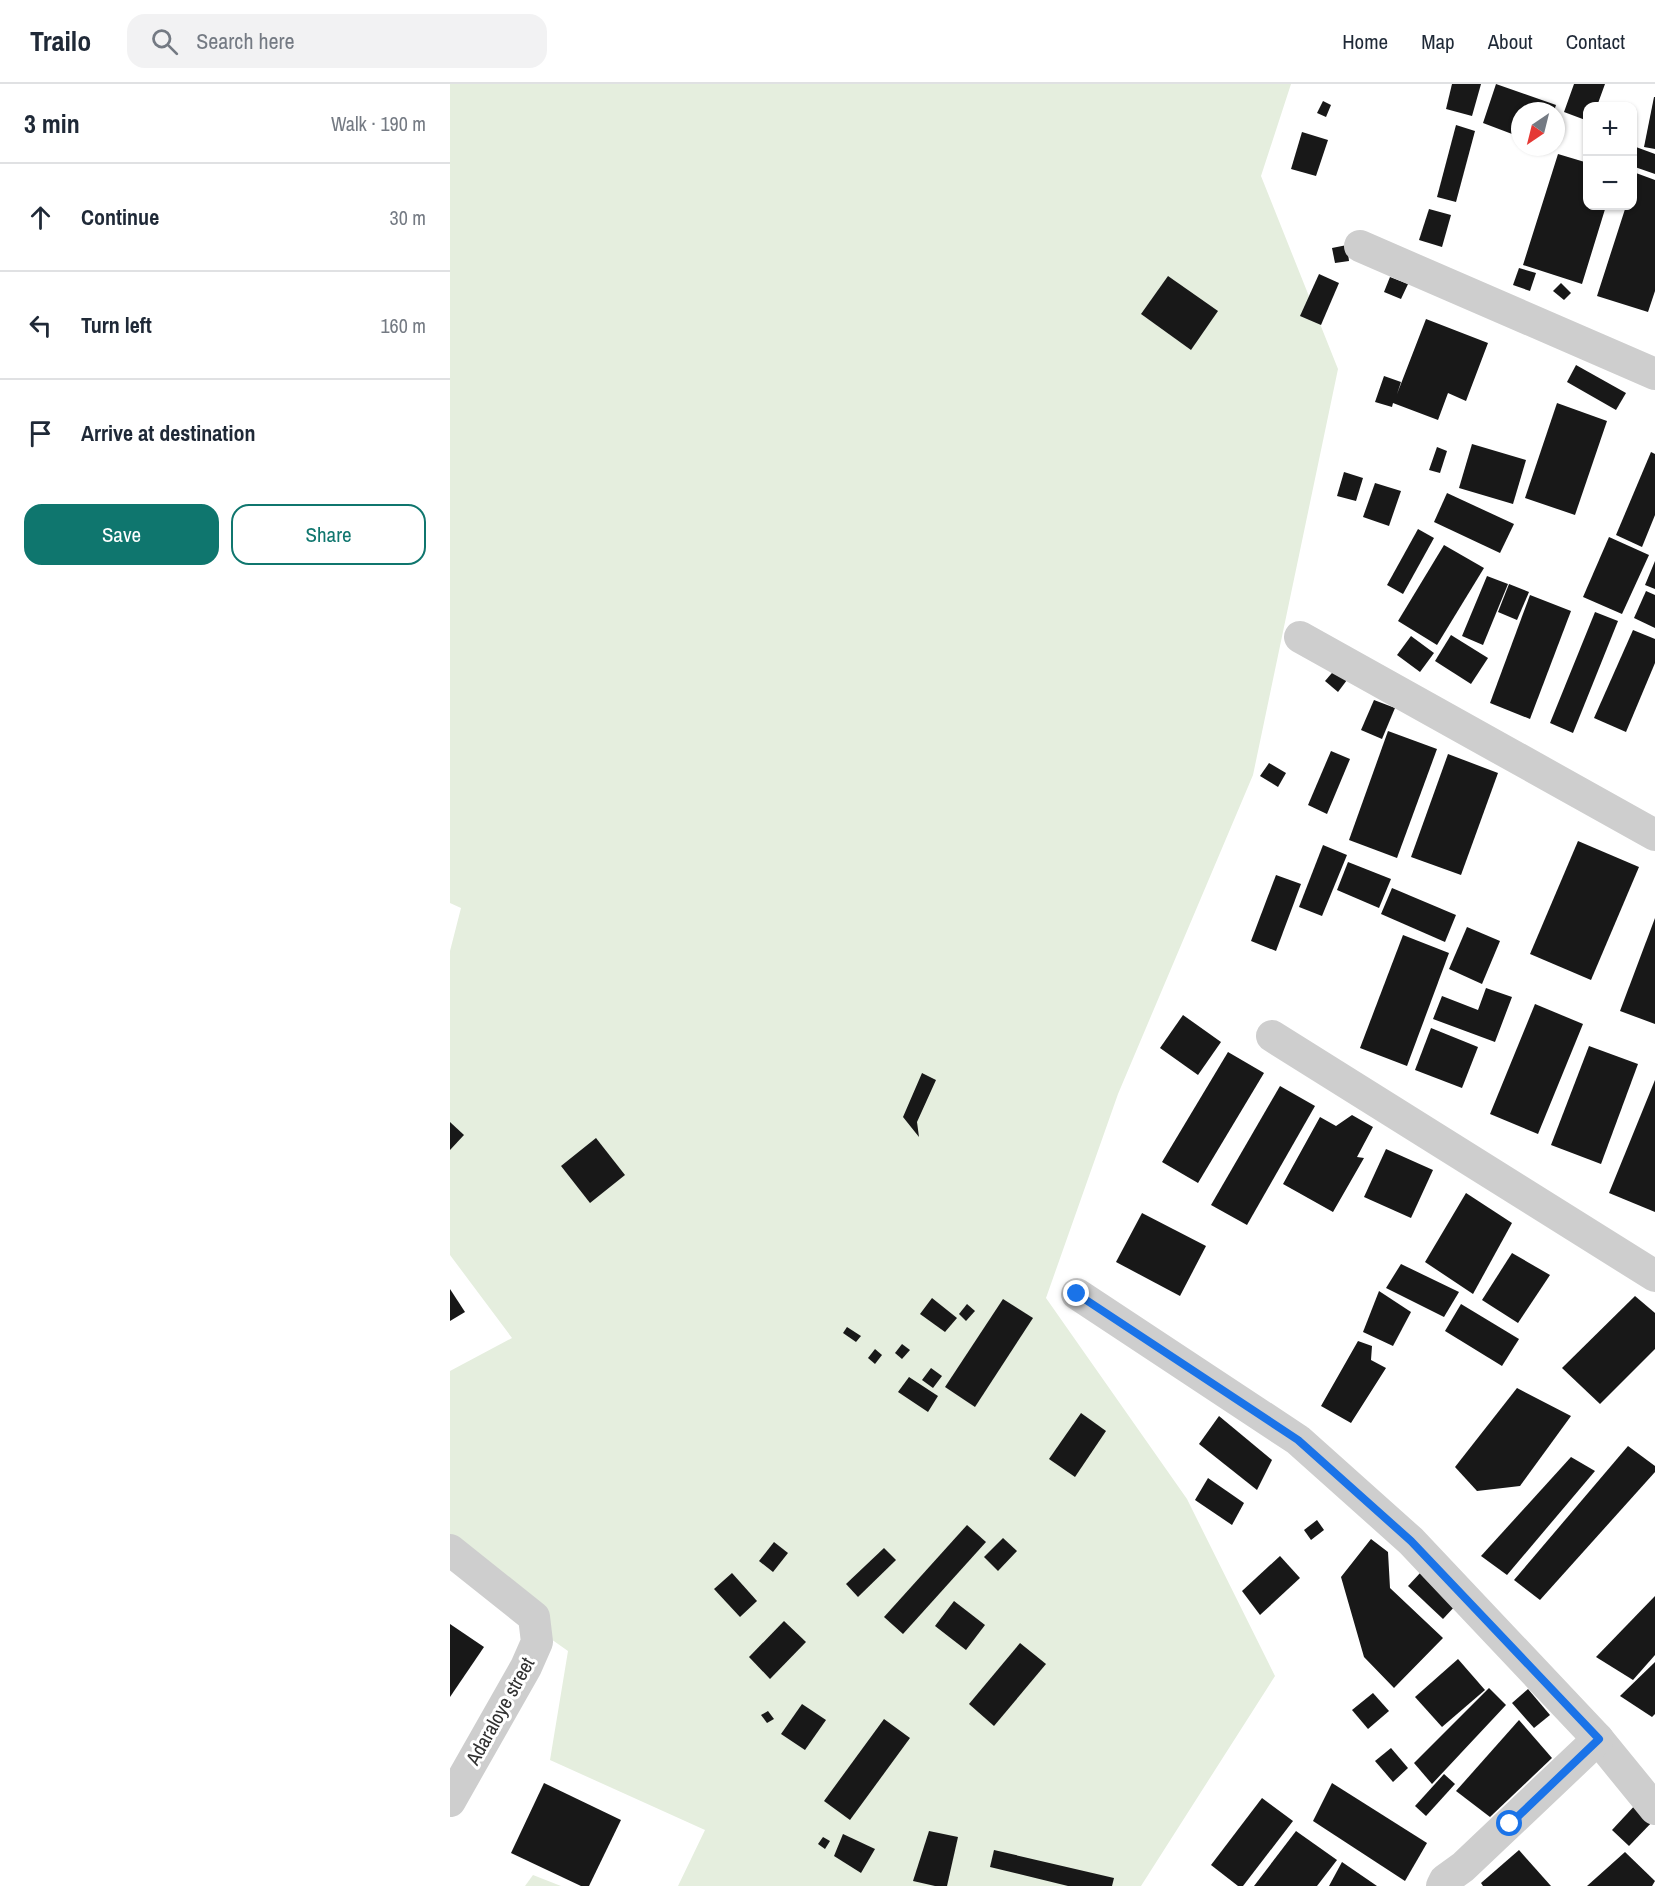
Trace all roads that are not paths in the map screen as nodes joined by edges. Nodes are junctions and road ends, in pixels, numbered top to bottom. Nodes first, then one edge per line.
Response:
1 (1360, 246) dead end
2 (1655, 374) edge
3 (1300, 637) dead end
4 (1655, 835) edge
5 (1272, 1036) dead end
6 (1655, 1276) edge
7 (1077, 1294) dead end
8 (450, 1550) edge
9 (1599, 1739) junction
10 (450, 1801) edge
11 (1655, 1809) edge
12 (1442, 1886) edge

1 - 2 street
3 - 4 street
5 - 6 street
7 - 9 street
8 - 10 street, Adaraloye street
9 - 11 street
9 - 12 street

